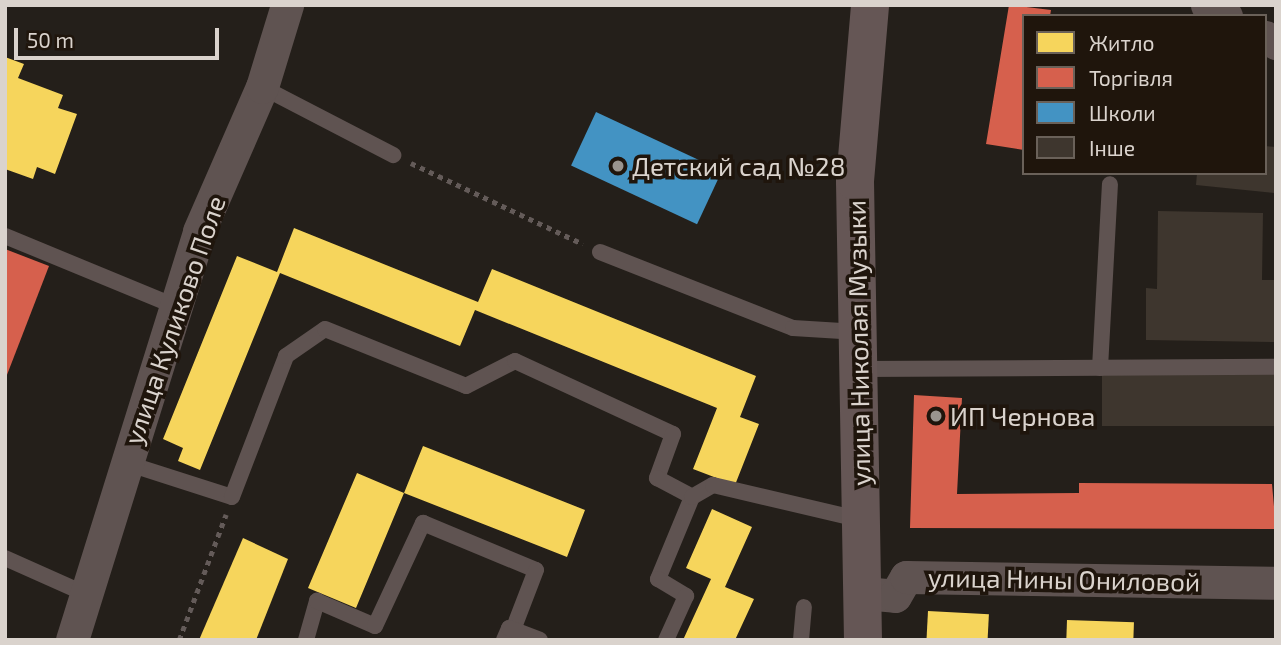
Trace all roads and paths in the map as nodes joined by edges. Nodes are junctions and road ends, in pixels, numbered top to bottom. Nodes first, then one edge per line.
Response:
1 (287, 5) edge
2 (870, 5) edge
3 (1207, 5) edge
4 (1223, 14) edge
5 (262, 87) junction
6 (393, 155) joint
7 (1110, 184) dead end
8 (5, 236) edge
9 (600, 252) joint
10 (175, 306) junction
11 (858, 351) junction
12 (1276, 367) edge
13 (1100, 368) junction
14 (126, 463) junction
15 (232, 497) junction
16 (692, 497) junction
17 (862, 520) junction
18 (5, 558) edge
19 (1276, 583) edge
20 (863, 593) junction
21 (86, 594) junction
22 (804, 607) dead end
23 (509, 635) edge
24 (72, 640) edge
25 (179, 640) edge
26 (306, 640) edge
27 (540, 640) edge
28 (666, 640) edge
29 (802, 640) edge
30 (863, 640) edge

1 - 5 street, улица Куликово Поле
2 - 11 main road, улица Николая Музыки
3 - 4 street
5 - 6 lane
5 - 10 street, улица Куликово Поле
6 - 9 path
7 - 13 lane
8 - 10 lane
9 - 11 lane
10 - 14 street, улица Куликово Поле
11 - 13 lane
11 - 17 main road, улица Николая Музыки
12 - 13 lane
14 - 15 lane
14 - 21 street, улица Куликово Поле
15 - 16 lane
15 - 25 path
16 - 17 lane
16 - 28 lane
17 - 20 main road, улица Николая Музыки
18 - 21 lane
19 - 20 street, улица Нины Ониловой
20 - 30 main road, улица Николая Музыки
21 - 24 street, улица Куликово Поле
22 - 29 lane
23 - 26 lane
23 - 27 lane

